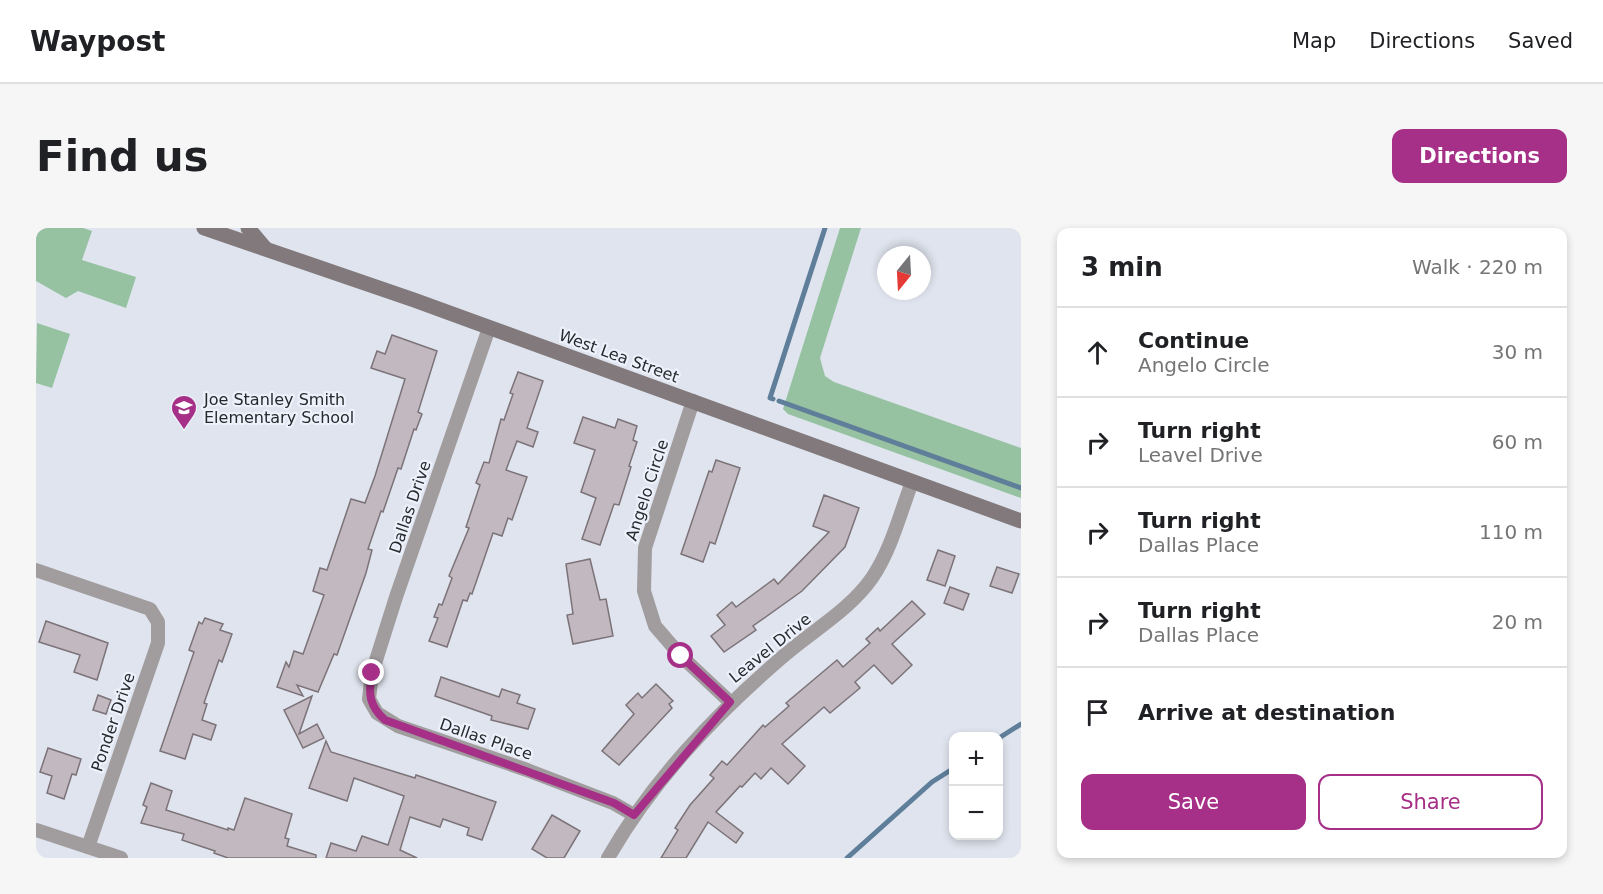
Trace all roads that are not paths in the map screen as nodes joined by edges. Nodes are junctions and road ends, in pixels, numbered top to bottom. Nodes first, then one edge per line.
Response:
1 (204, 228) edge
2 (248, 228) edge
3 (265, 248) junction
4 (489, 328) junction
5 (693, 401) junction
6 (912, 482) junction
7 (1021, 521) edge
8 (36, 570) edge
9 (369, 699) joint
10 (730, 702) junction
11 (634, 815) junction
12 (36, 830) edge
13 (88, 847) junction
14 (121, 858) edge
15 (609, 858) edge

1 - 3 main road, West Lea Street
2 - 3 main road
3 - 4 main road, West Lea Street
4 - 5 main road, West Lea Street
4 - 9 street, Dallas Drive
5 - 6 main road, West Lea Street
5 - 10 street, Angelo Circle
6 - 7 main road, West Lea Street
6 - 10 street, Leavel Drive
8 - 13 street, Ponder Drive
9 - 11 street, Dallas Place
10 - 11 street, Leavel Drive
11 - 15 street, Leavel Drive
12 - 13 street
13 - 14 street

